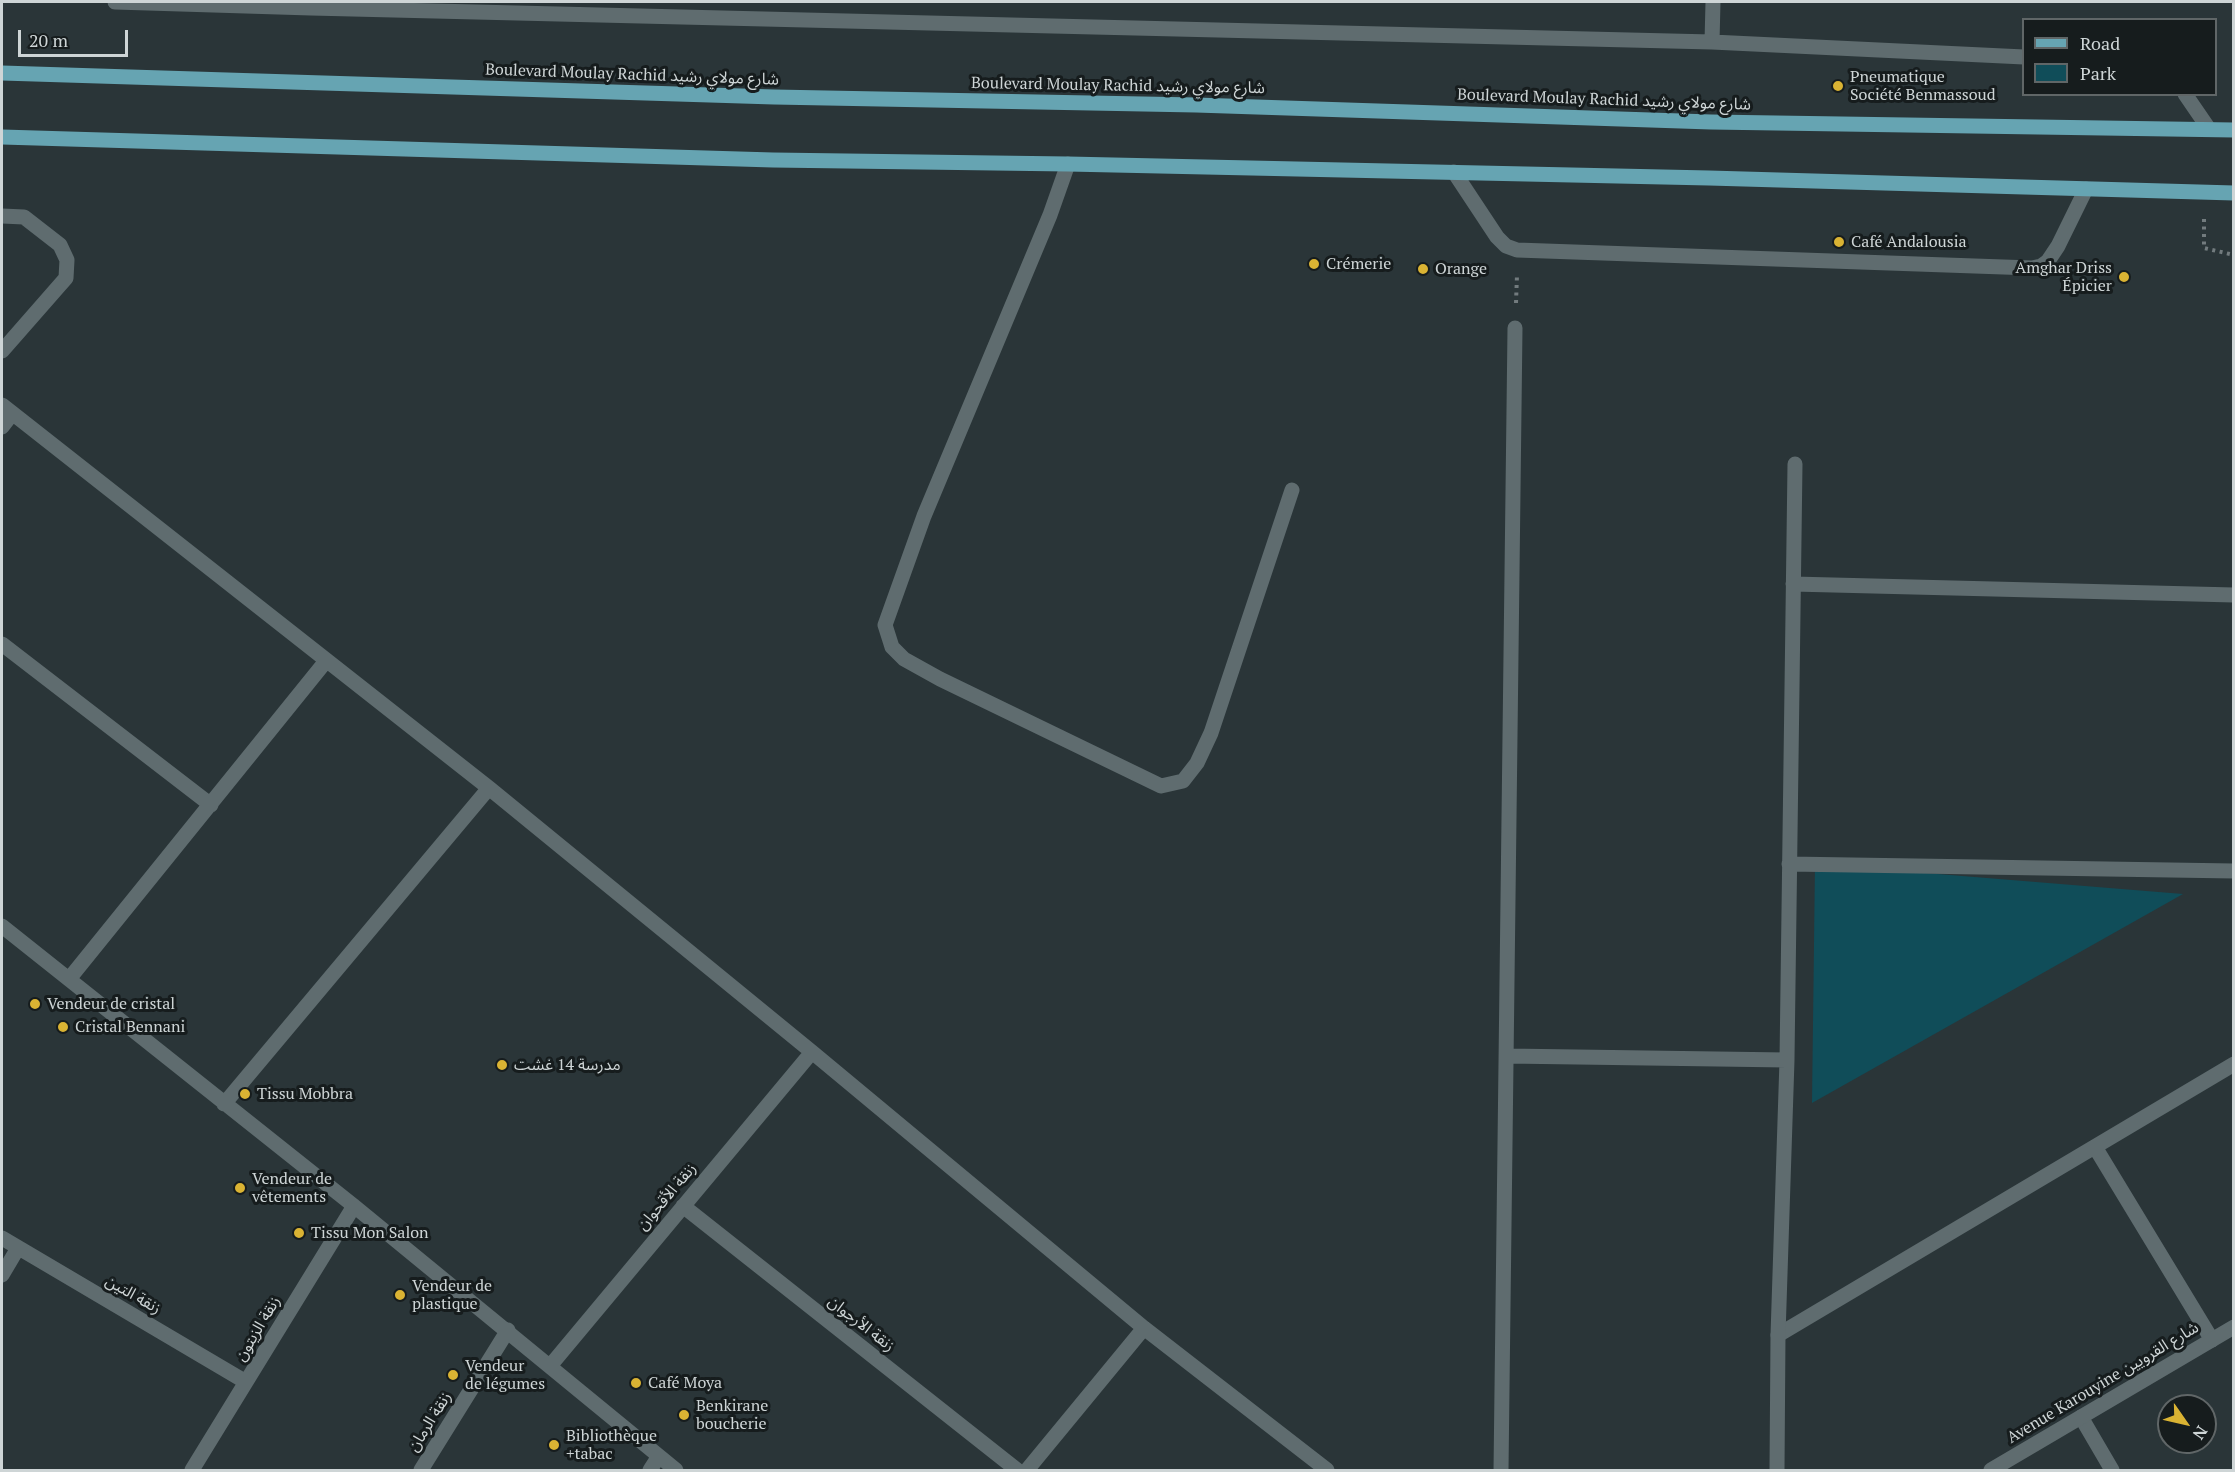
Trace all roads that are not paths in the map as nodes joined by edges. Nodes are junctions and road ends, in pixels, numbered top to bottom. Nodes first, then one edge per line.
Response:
1 (115, 2) edge
2 (1713, 2) edge
3 (311, 5) edge
4 (1712, 42) junction
5 (2022, 57) edge
6 (2, 73) edge
7 (2186, 96) edge
8 (2209, 129) junction
9 (2234, 130) edge
10 (2, 137) edge
11 (1068, 164) junction
12 (1454, 172) junction
13 (2086, 189) junction
14 (2234, 193) edge
15 (2, 216) edge
16 (1515, 328) road end
17 (2, 351) edge
18 (7, 410) edge
19 (2, 427) edge
20 (1795, 464) dead end
21 (1292, 490) dead end
22 (1793, 584) junction
23 (2234, 595) edge
24 (2, 644) edge
25 (326, 661) junction
26 (489, 788) junction
27 (211, 805) junction
28 (1789, 864) junction
29 (2234, 871) edge
30 (2, 926) edge
31 (69, 980) junction
32 (812, 1052) junction
33 (1507, 1056) junction
34 (1787, 1060) junction
35 (2234, 1064) edge
36 (224, 1104) junction
37 (2095, 1148) junction
38 (354, 1206) junction
39 (683, 1206) junction
40 (2, 1238) edge
41 (18, 1248) junction
42 (2, 1275) edge
43 (2234, 1327) edge
44 (1144, 1328) junction
45 (508, 1330) junction
46 (1778, 1335) junction
47 (2212, 1340) junction
48 (550, 1366) junction
49 (246, 1382) junction
50 (2081, 1417) junction
51 (659, 1456) junction
52 (192, 1470) edge
53 (421, 1470) edge
54 (650, 1470) edge
55 (676, 1470) edge
56 (1017, 1470) edge
57 (1027, 1470) edge
58 (1327, 1470) edge
59 (1501, 1470) edge
60 (1777, 1470) edge
61 (1990, 1470) edge
62 (2112, 1470) edge

1 - 3 street
2 - 4 street
3 - 4 street
4 - 5 street
6 - 8 main road, Boulevard Moulay Rachid شارع مولاي رشيد
7 - 8 street
8 - 9 main road, Boulevard Moulay Rachid شارع مولاي رشيد
10 - 11 main road
11 - 12 main road
11 - 21 street
12 - 13 main road
12 - 13 street
13 - 14 main road
15 - 17 street
16 - 33 street
18 - 19 street
18 - 25 street
20 - 22 street
22 - 23 street
22 - 28 street
24 - 27 street
25 - 26 street
25 - 27 street
26 - 32 street
26 - 36 street
27 - 31 street
28 - 29 street
28 - 34 street
30 - 31 street
31 - 36 street
32 - 39 street, زنقة الأقحوان
32 - 44 street
33 - 34 street
33 - 59 street
34 - 46 street
35 - 37 street
36 - 38 street
37 - 46 street
37 - 47 street
38 - 45 street
38 - 49 street, زنقة الزيتون
39 - 48 street, زنقة الأقحوان
39 - 56 street, زنقة الأرجوان
40 - 41 street, زنقة التين
41 - 42 street
41 - 49 street, زنقة التين
43 - 47 street, Avenue Karouyine شارع القرويين
44 - 57 street
44 - 58 street
45 - 48 street
45 - 53 street, زنقة الرمان
46 - 60 street
47 - 50 street, Avenue Karouyine شارع القرويين
48 - 51 street
49 - 52 street, زنقة الزيتون
50 - 61 street, Avenue Karouyine شارع القرويين
50 - 62 street
51 - 54 street
51 - 55 street

